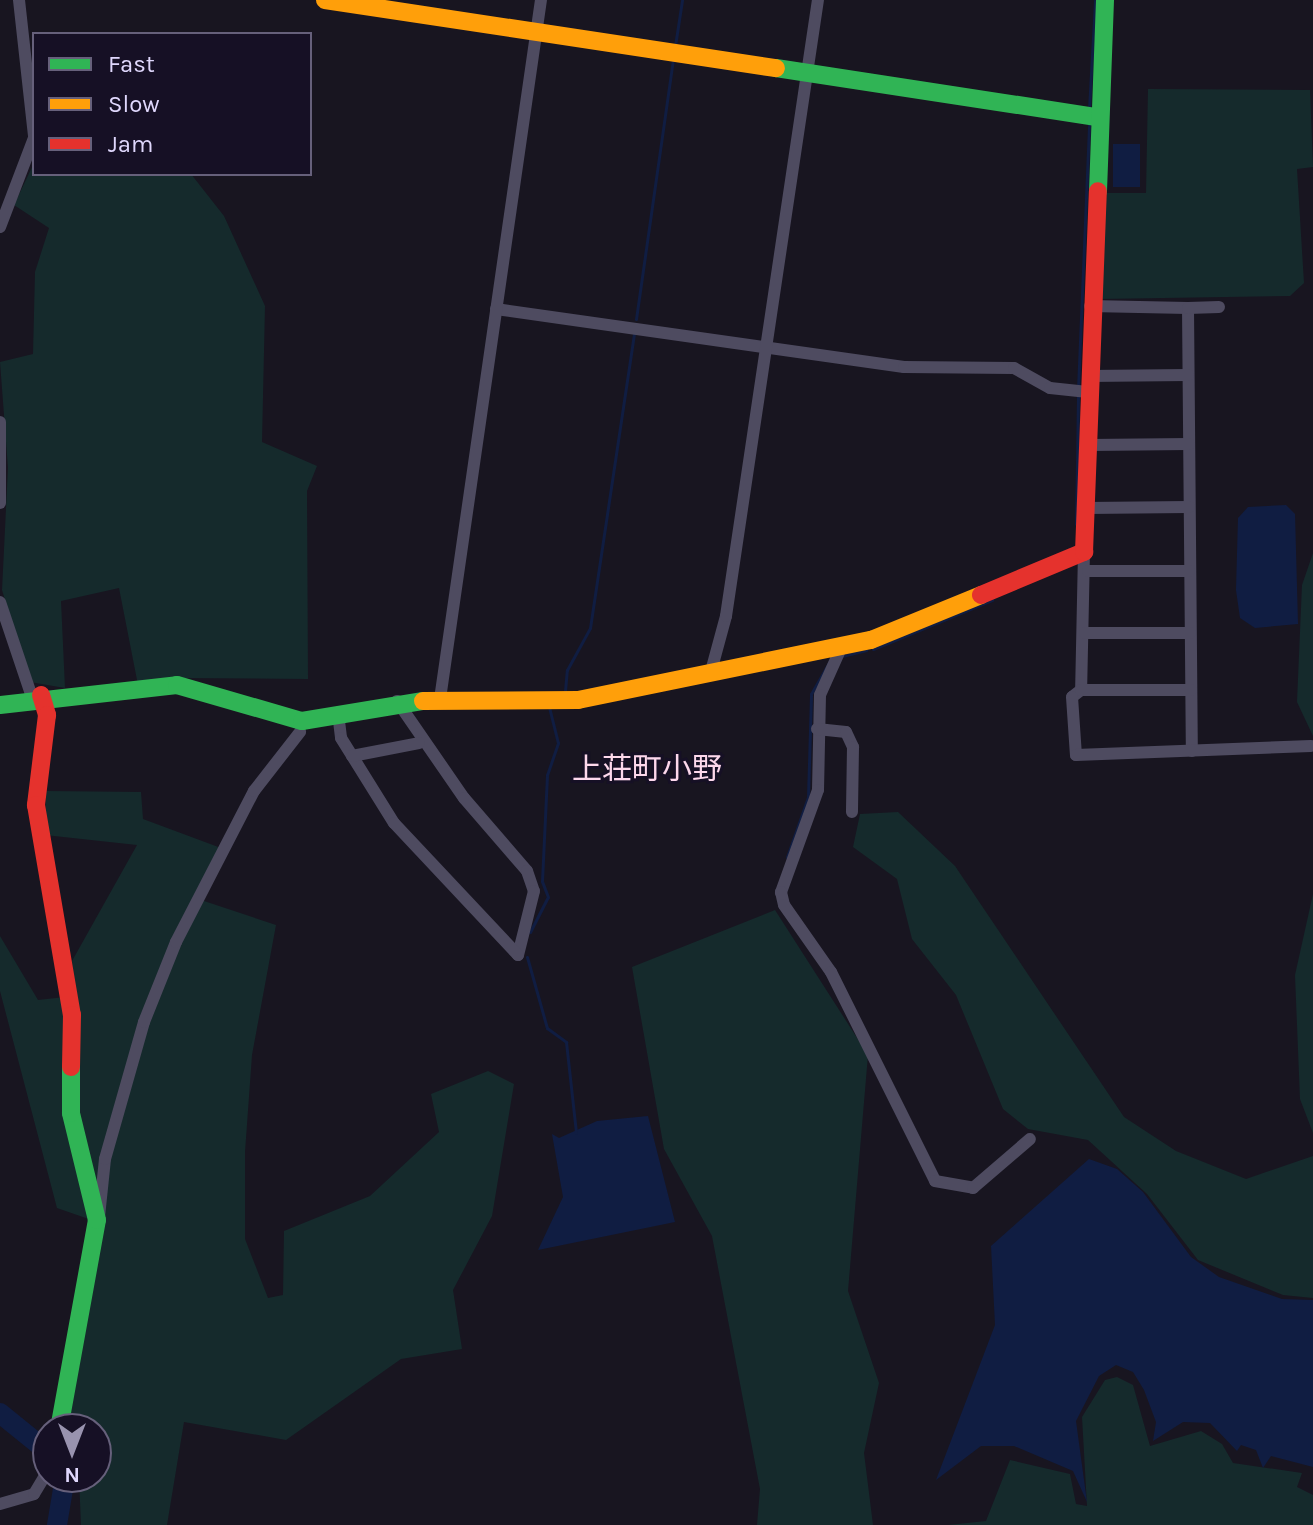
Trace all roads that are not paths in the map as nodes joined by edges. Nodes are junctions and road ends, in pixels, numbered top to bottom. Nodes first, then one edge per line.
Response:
1 (19, 0) edge
2 (325, 0) edge
3 (541, 0) edge
4 (818, 0) edge
5 (1105, 0) edge
6 (383, 5) edge
7 (535, 32) junction
8 (806, 70) junction
9 (1098, 117) junction
10 (32, 119) edge
11 (32, 142) edge
12 (0, 227) edge
13 (1090, 306) junction
14 (1219, 307) dead end
15 (1188, 308) junction
16 (496, 309) junction
17 (766, 348) junction
18 (1188, 375) junction
19 (1088, 384) junction
20 (0, 422) edge
21 (1189, 444) junction
22 (1089, 445) junction
23 (0, 503) edge
24 (1189, 507) junction
25 (1086, 508) junction
26 (1086, 562) junction
27 (1189, 571) junction
28 (0, 602) edge
29 (1085, 633) junction
30 (1190, 633) junction
31 (841, 648) junction
32 (710, 675) junction
33 (1081, 690) junction
34 (1191, 690) junction
35 (37, 696) junction
36 (440, 699) junction
37 (0, 705) edge
38 (400, 706) junction
39 (338, 713) junction
40 (817, 729) junction
41 (300, 732) dead end
42 (419, 743) junction
43 (1311, 746) edge
44 (1192, 751) junction
45 (352, 756) junction
46 (852, 812) dead end
47 (530, 876) junction
48 (1030, 1139) dead end
49 (97, 1220) junction
50 (62, 1413) edge
51 (35, 1493) edge
52 (0, 1504) edge

1 - 10 street
2 - 6 street
3 - 7 street
4 - 8 street
5 - 9 street
6 - 7 street
7 - 8 street
7 - 16 street
8 - 9 street
8 - 17 street
9 - 13 street
11 - 12 street
13 - 15 street
13 - 19 street
14 - 15 street
15 - 18 street
16 - 17 street
16 - 36 street
17 - 19 street
17 - 32 street
18 - 19 street
18 - 21 street
19 - 22 street
20 - 23 street
21 - 22 street
21 - 24 street
22 - 25 street
24 - 25 street
24 - 27 street
25 - 26 street
26 - 27 street
26 - 29 street
26 - 31 street
27 - 30 street
28 - 35 street
29 - 30 street
29 - 33 street
30 - 34 street
31 - 32 street
31 - 40 street
32 - 36 street
33 - 34 street
33 - 44 street
34 - 44 street
35 - 37 street
35 - 39 street
35 - 49 street
36 - 38 street
38 - 39 street
38 - 42 street
38 - 47 street
39 - 45 street
40 - 46 street
40 - 48 street
41 - 49 street
42 - 45 street
42 - 47 street
43 - 44 street
45 - 47 street
49 - 50 street
51 - 52 street

